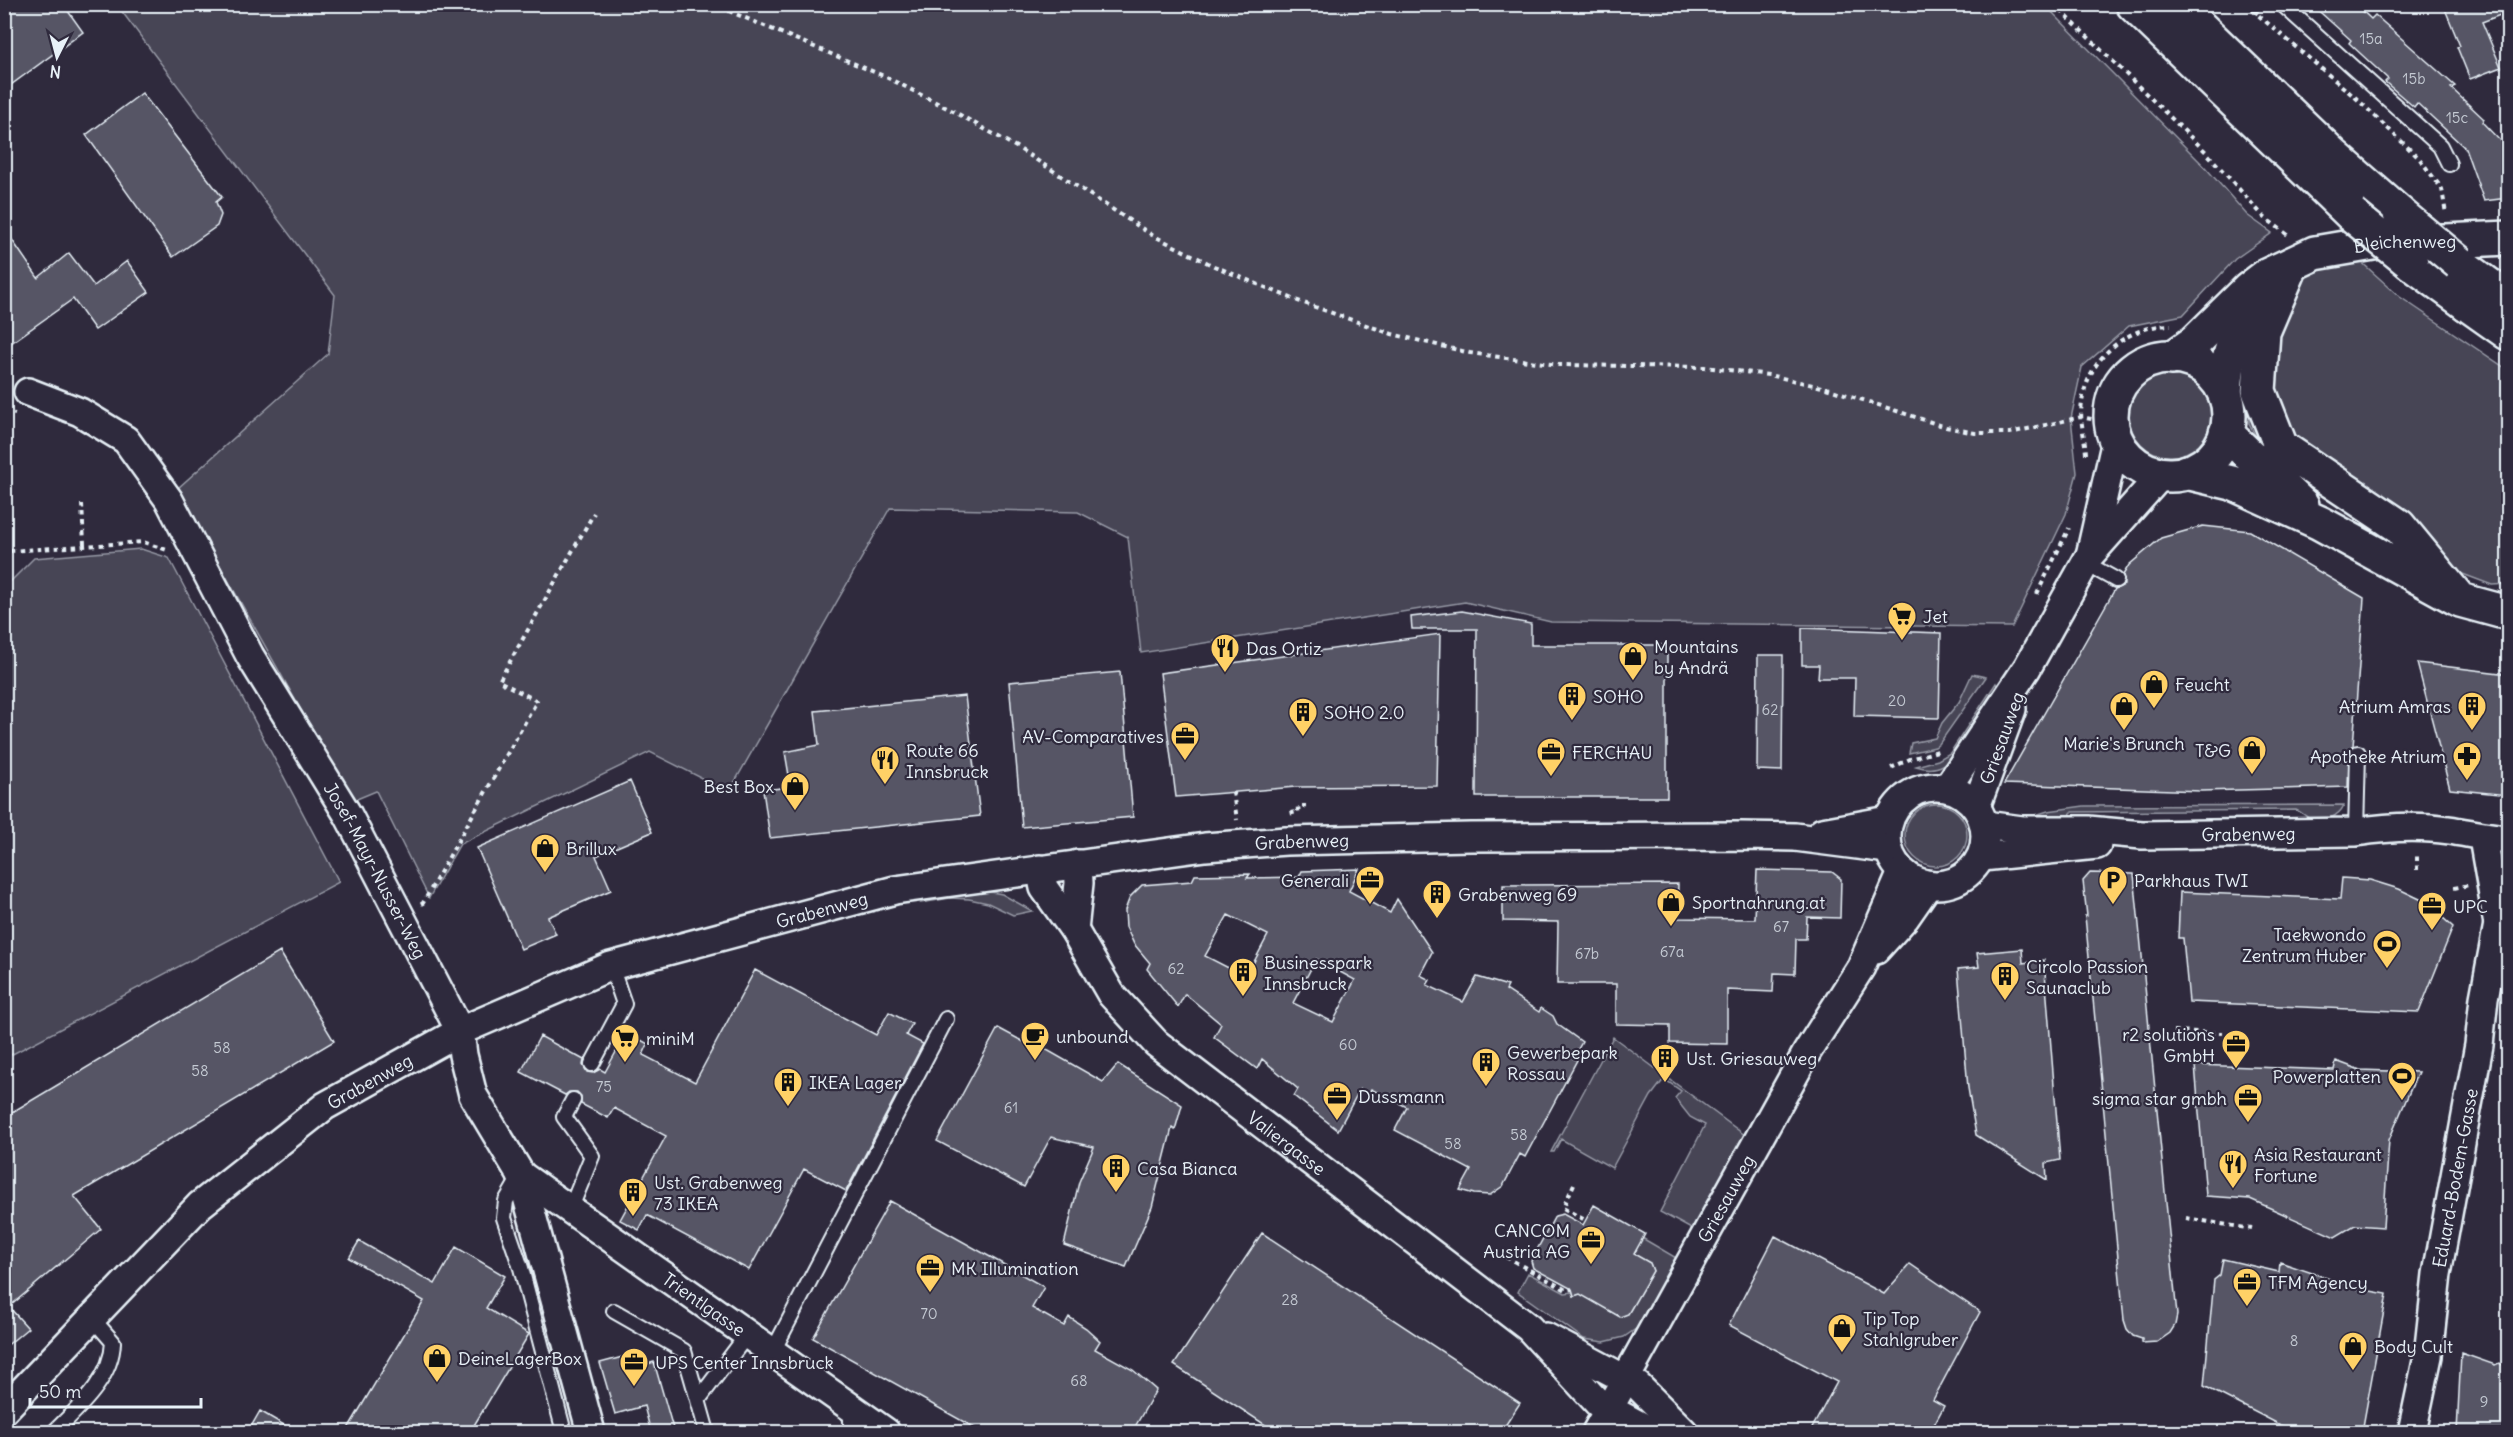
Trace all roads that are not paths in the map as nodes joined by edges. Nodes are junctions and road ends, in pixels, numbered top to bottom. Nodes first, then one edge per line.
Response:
1 (2133, 4) edge
2 (2176, 4) edge
3 (2283, 4) edge
4 (2449, 164) dead end
5 (2504, 240) edge
6 (2452, 252) junction
7 (2304, 259) junction
8 (2508, 299) edge
9 (2508, 333) edge
10 (2172, 358) junction
11 (28, 392) dead end
12 (2225, 394) junction
13 (2103, 427) junction
14 (2226, 433) junction
15 (2174, 473) junction
16 (2320, 523) junction
17 (2087, 559) junction
18 (2116, 580) dead end
19 (2460, 600) junction
20 (2508, 612) edge
21 (2027, 668) junction
22 (2358, 753) dead end
23 (1947, 788) junction
24 (1981, 816) junction
25 (1889, 820) junction
26 (2356, 832) junction
27 (2142, 835) junction
28 (1795, 837) junction
29 (2496, 839) edge
30 (1888, 849) junction
31 (1982, 857) junction
32 (1078, 864) junction
33 (1040, 869) junction
34 (1902, 872) junction
35 (1928, 885) junction
36 (2508, 899) edge
37 (2498, 924) junction
38 (1074, 930) junction
39 (611, 966) junction
40 (1861, 967) junction
41 (946, 1019) dead end
42 (460, 1031) junction
43 (592, 1064) dead end
44 (573, 1100) dead end
45 (521, 1175) junction
46 (570, 1210) junction
47 (614, 1311) dead end
48 (92, 1318) junction
49 (1529, 1328) junction
50 (747, 1335) junction
51 (772, 1353) junction
52 (1625, 1379) junction
53 (698, 1400) junction
54 (1609, 1408) junction
55 (4, 1410) edge
56 (851, 1420) edge
57 (54, 1432) edge
58 (564, 1432) edge
59 (591, 1432) edge
60 (707, 1432) edge
61 (886, 1432) edge
62 (1596, 1432) edge
63 (1652, 1432) edge
64 (1684, 1432) edge
65 (2412, 1432) edge

1 - 9 main road, bridge
2 - 6 main road, bridge
3 - 4 lane
5 - 6 main road, Bleichenweg
6 - 7 main road, Bleichenweg
6 - 8 main road
7 - 10 main road, Bleichenweg
7 - 12 main road
7 - 19 main road
10 - 12 main road, Griesauweg
10 - 13 main road, Griesauweg
11 - 42 street, Josef-Mayr-Nusser-Weg
12 - 14 main road
13 - 15 main road
13 - 17 street, Griesauweg
14 - 15 main road, Griesauweg
14 - 16 main road
15 - 16 main road
15 - 17 street, Griesauweg
16 - 19 main road
17 - 18 lane
17 - 21 street, Griesauweg
19 - 20 main road
21 - 23 street, Griesauweg
21 - 24 street, Griesauweg
22 - 26 lane
23 - 24 street
23 - 25 street
24 - 27 street, Grabenweg
24 - 31 street
25 - 28 street, Grabenweg
25 - 30 street
26 - 27 street, Grabenweg
26 - 29 street, Grabenweg
27 - 31 street, Grabenweg
28 - 30 street, Grabenweg
28 - 32 street, Grabenweg
29 - 37 street, Eduard-Bodem-Gasse
30 - 34 street
31 - 35 street
32 - 33 street, Grabenweg
32 - 38 street
33 - 38 street, Valiergasse
33 - 39 street, Grabenweg
34 - 35 street
34 - 40 street, Griesauweg
35 - 40 street, Griesauweg
36 - 37 street, Eduard-Bodem-Gasse
37 - 65 street, Eduard-Bodem-Gasse
38 - 49 street, Valiergasse
39 - 42 street, Grabenweg
39 - 43 lane
40 - 52 street, Griesauweg
41 - 51 lane
42 - 45 street, Josef-Mayr-Nusser-Weg
42 - 48 street, Grabenweg
44 - 46 lane
45 - 46 street, Trientlgasse
45 - 58 lane
45 - 59 street, Josef-Mayr-Nusser-Weg
46 - 50 street, Trientlgasse
47 - 53 lane
48 - 55 street, Grabenweg
48 - 57 lane
49 - 52 street, Valiergasse
49 - 54 street, Valiergasse
50 - 51 street, Trientlgasse
50 - 53 lane
51 - 56 street, Trientlgasse
52 - 54 street, Griesauweg
52 - 64 street, Valiergasse
53 - 60 lane
54 - 62 street, Griesauweg
54 - 63 street, Valiergasse
56 - 61 street, Trientlgasse

